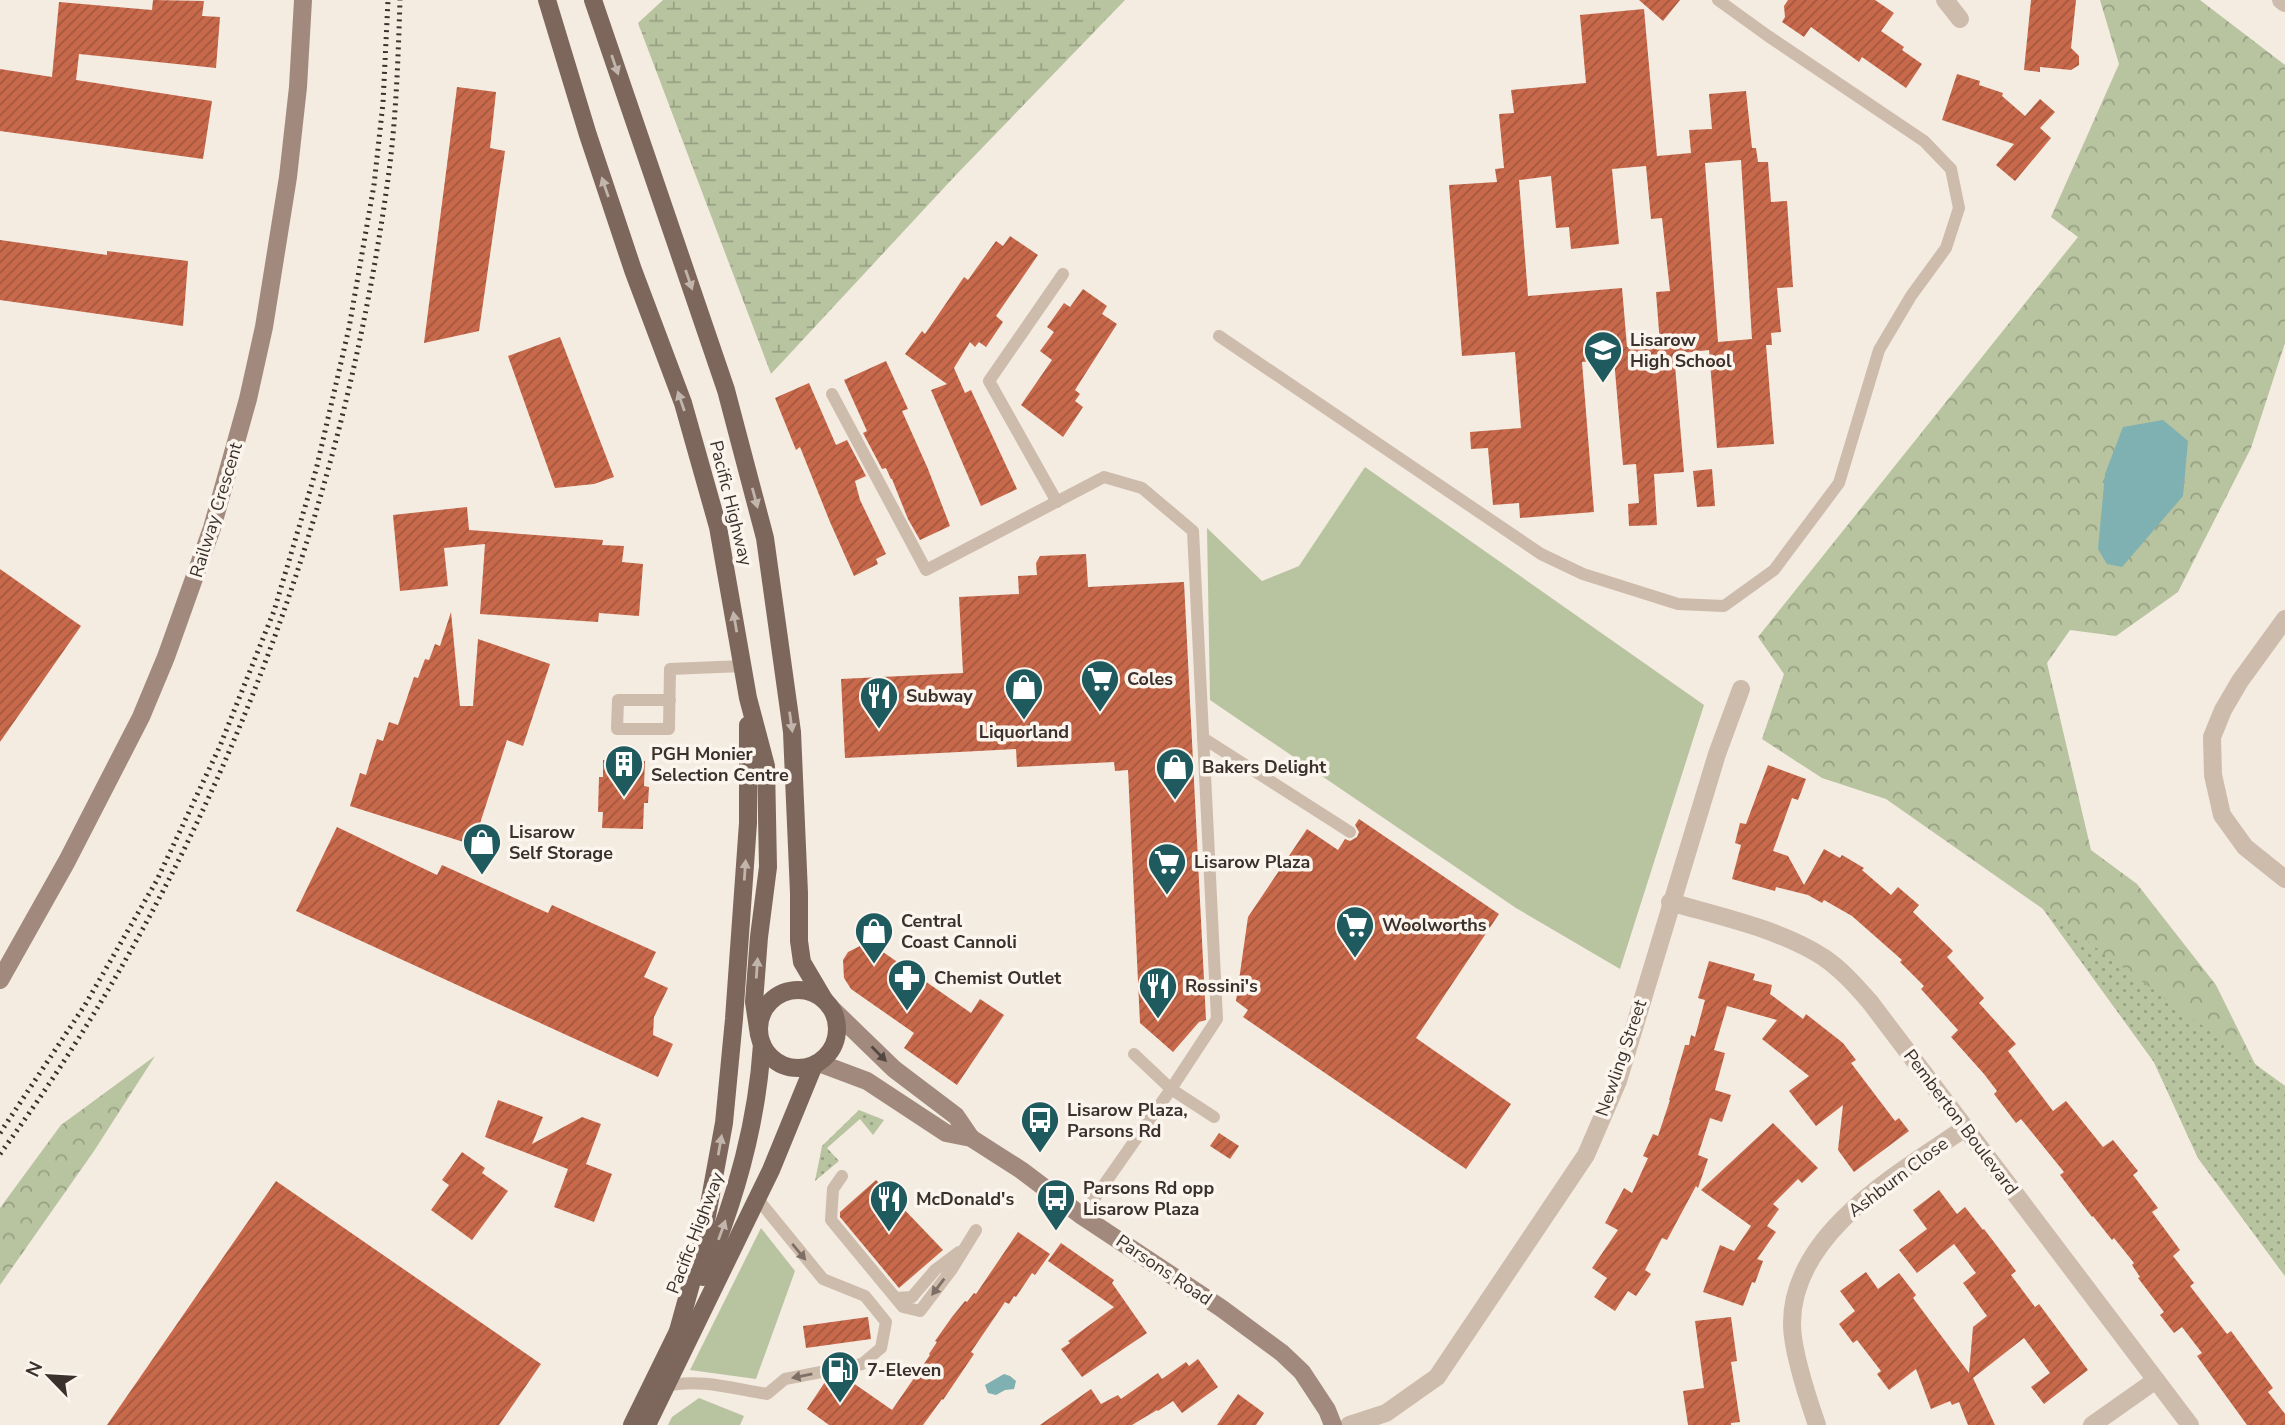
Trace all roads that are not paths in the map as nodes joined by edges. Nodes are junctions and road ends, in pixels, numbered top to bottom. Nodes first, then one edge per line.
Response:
1 (303, 0) edge
2 (547, 0) edge
3 (593, 0) edge
4 (1718, 0) edge
5 (1945, 0) edge
6 (1960, 19) dead end
7 (1062, 274) dead end
8 (1219, 336) dead end
9 (832, 394) dead end
10 (1057, 502) junction
11 (2285, 619) edge
12 (743, 666) junction
13 (1741, 689) dead end
14 (748, 698) junction
15 (670, 699) junction
16 (1203, 738) junction
17 (1350, 832) dead end
18 (2285, 878) edge
19 (1670, 901) junction
20 (0, 980) edge
21 (828, 1004) junction
22 (761, 1040) junction
23 (1134, 1054) dead end
24 (817, 1064) junction
25 (1171, 1089) junction
26 (1214, 1117) dead end
27 (1965, 1128) junction
28 (971, 1138) junction
29 (842, 1176) dead end
30 (757, 1198) junction
31 (1082, 1216) junction
32 (975, 1230) dead end
33 (678, 1331) junction
34 (2156, 1380) junction
35 (666, 1386) junction
36 (632, 1425) edge
37 (647, 1425) edge
38 (1333, 1425) edge
39 (1349, 1425) edge
40 (1817, 1425) edge
41 (2092, 1425) edge
42 (2190, 1425) edge

1 - 20 main road, Railway Crescent
12 -> 2 main road, Pacific Highway
3 -> 21 main road, Pacific Highway
4 - 8 lane
5 - 6 street
7 - 10 lane
9 - 10 lane
10 - 16 lane
11 - 18 street
12 - 14 main road, Pacific Highway
12 - 15 lane
13 - 19 street, Newling Street
22 -> 14 main road, Pacific Highway
33 -> 14 main road
15 - 15 lane
16 - 17 lane
16 - 25 lane
19 - 27 street, Pemberton Boulevard
19 - 39 street, Newling Street
21 - 22 main road
21 - 24 main road
21 -> 28 main road, Parsons Road
22 - 24 main road
33 -> 22 main road, Pacific Highway
23 - 25 lane
24 - 28 main road, Parsons Road
24 - 30 main road, Pacific Highway
25 - 26 lane
25 - 31 lane
27 - 34 street, Pemberton Boulevard
27 - 40 street, Ashburn Close
28 - 31 main road, Parsons Road
32 -> 29 lane
30 - 35 main road, Pacific Highway
30 -> 35 lane
31 - 38 main road, Parsons Road
33 - 36 main road, Pacific Highway
34 - 41 street
34 - 42 street, Pemberton Boulevard
35 - 37 main road, Pacific Highway

